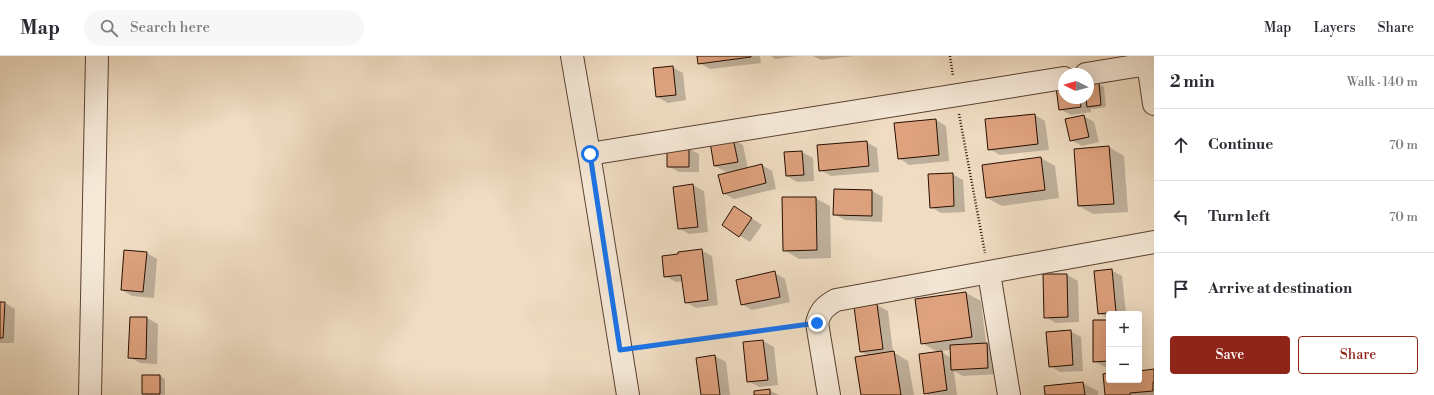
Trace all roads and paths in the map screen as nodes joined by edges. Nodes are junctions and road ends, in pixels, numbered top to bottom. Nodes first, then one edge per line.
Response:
1 (97, 56) edge
2 (572, 56) edge
3 (950, 56) edge
4 (1147, 60) edge
5 (1094, 72) edge
6 (1058, 79) edge
7 (956, 96) junction
8 (1154, 104) edge
9 (590, 154) junction
10 (1154, 242) edge
11 (989, 273) junction
12 (817, 323) junction
13 (620, 350) junction
14 (90, 395) edge
15 (628, 395) edge
16 (829, 395) edge
17 (1009, 395) edge

1 - 14 street
2 - 9 street
3 - 7 path
4 - 5 street
4 - 8 street
6 - 7 street
7 - 9 street
7 - 11 path
9 - 13 street
10 - 11 street
11 - 12 street
11 - 17 street
12 - 13 path
12 - 16 street
13 - 15 street

